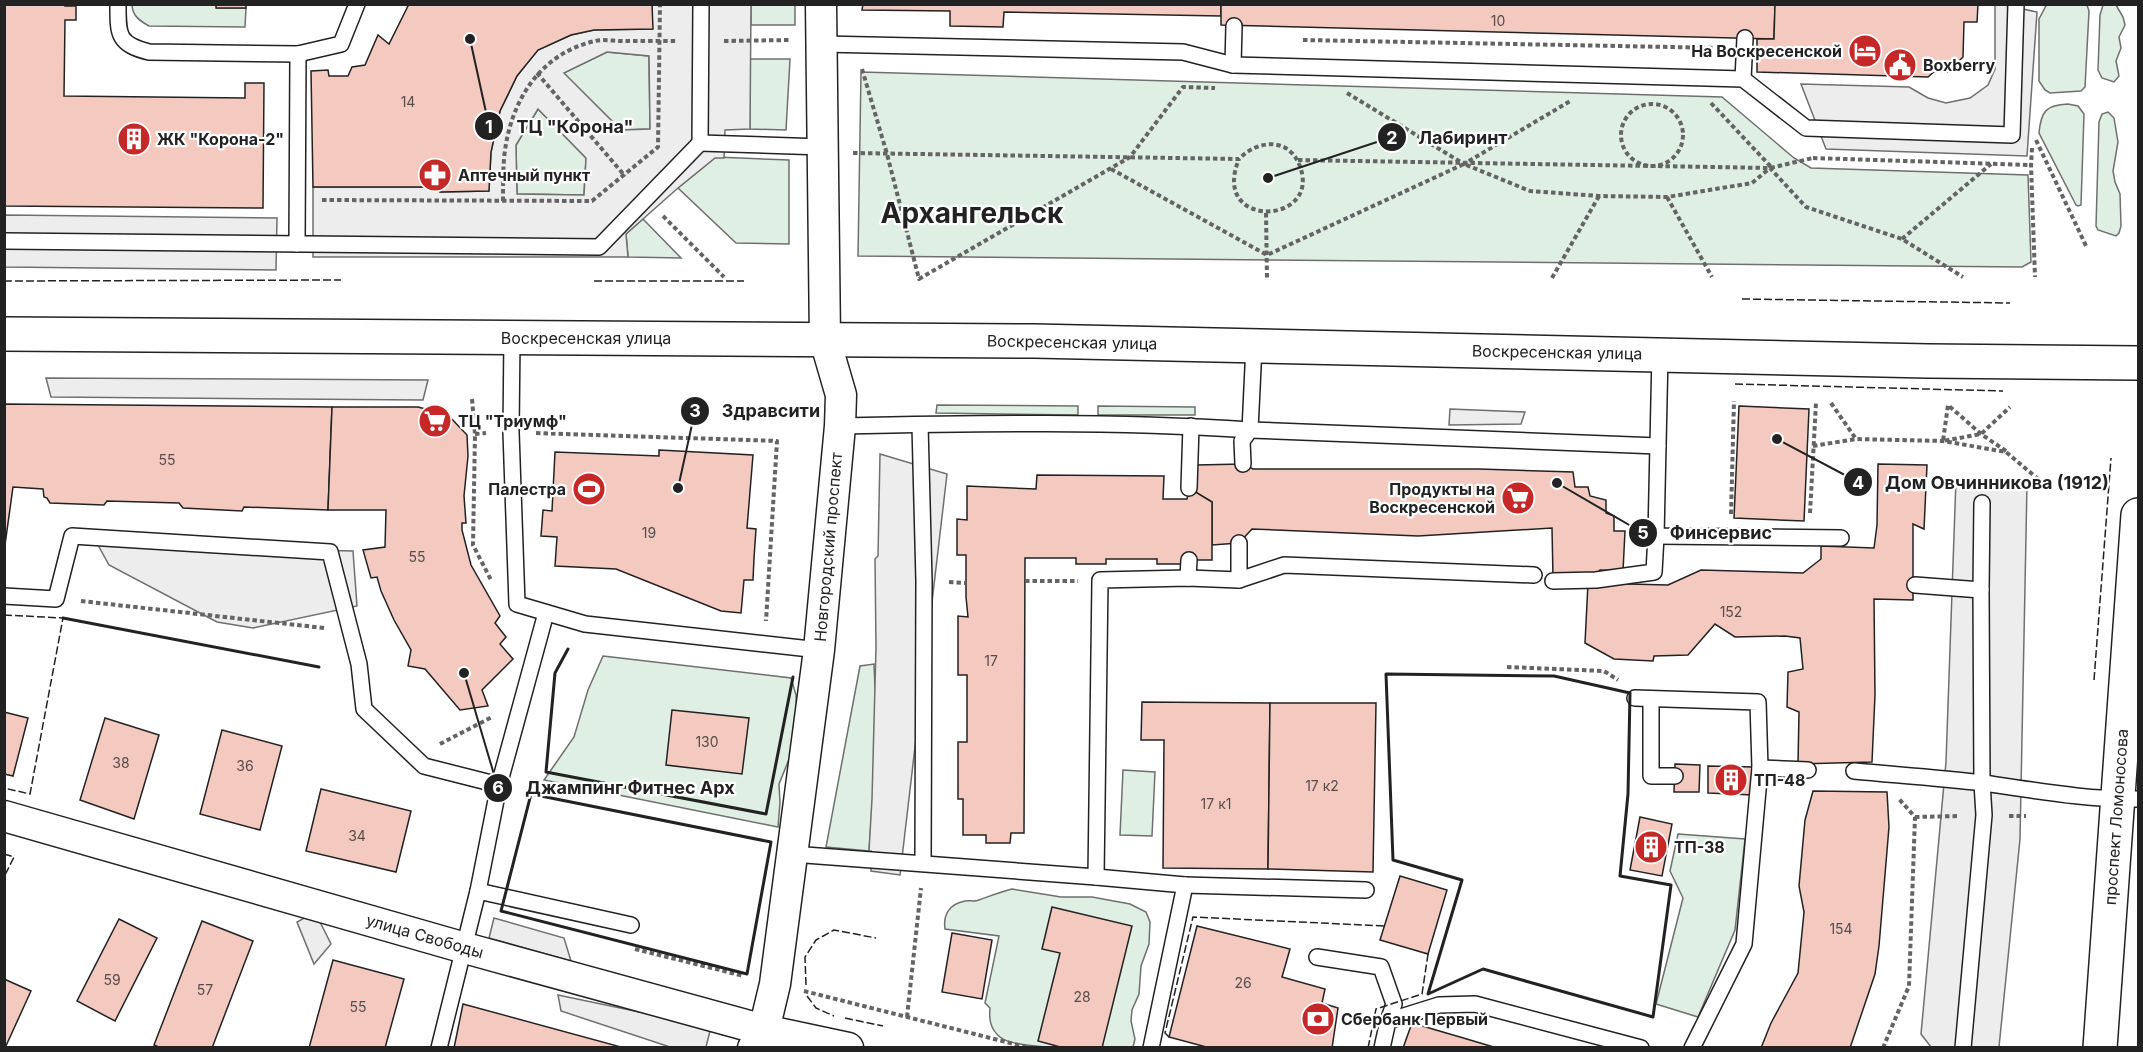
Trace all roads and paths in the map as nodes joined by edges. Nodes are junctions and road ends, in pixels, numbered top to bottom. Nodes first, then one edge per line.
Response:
1 (118, 4) edge
2 (357, 4) edge
3 (660, 4) edge
4 (701, 4) edge
5 (821, 4) edge
6 (2016, 4) edge
7 (1234, 26) dead end
8 (1293, 39) dead end
9 (661, 41) junction
10 (701, 41) junction
11 (811, 42) junction
12 (1739, 43) joint
13 (298, 54) junction
14 (860, 63) dead end
15 (1233, 65) junction
16 (537, 73) junction
17 (1743, 79) junction
18 (1217, 88) dead end
19 (1342, 90) dead end
20 (1705, 97) dead end
21 (1577, 98) dead end
22 (700, 143) junction
23 (835, 150) junction
24 (887, 154) junction
25 (1130, 157) junction
26 (1813, 158) dead end
27 (1239, 159) junction
28 (1298, 160) junction
29 (1464, 164) junction
30 (1991, 164) dead end
31 (1649, 166) junction
32 (1110, 168) junction
33 (1771, 168) junction
34 (624, 175) junction
35 (1599, 196) junction
36 (1667, 197) junction
37 (646, 198) junction
38 (314, 200) dead end
39 (503, 201) junction
40 (1266, 213) junction
41 (1902, 239) junction
42 (4, 241) edge
43 (297, 244) junction
44 (2087, 248) dead end
45 (1267, 255) junction
46 (2035, 276) dead end
47 (724, 277) dead end
48 (1712, 277) dead end
49 (1963, 277) dead end
50 (1267, 278) dead end
51 (1552, 278) dead end
52 (4, 334) edge
53 (512, 337) junction
54 (825, 340) junction
55 (1254, 346) junction
56 (1660, 354) junction
57 (2139, 363) edge
58 (472, 399) dead end
59 (1734, 401) dead end
60 (1816, 403) dead end
61 (1831, 403) dead end
62 (2010, 407) dead end
63 (920, 424) junction
64 (840, 426) junction
65 (1191, 426) junction
66 (1250, 430) junction
67 (511, 432) junction
68 (475, 434) junction
69 (1981, 434) junction
70 (1856, 439) junction
71 (1943, 441) junction
72 (1658, 446) junction
73 (1813, 446) junction
74 (2006, 452) junction
75 (1242, 464) dead end
76 (2044, 484) dead end
77 (1189, 488) dead end
78 (1982, 503) dead end
79 (2139, 514) edge
80 (1810, 516) dead end
81 (1730, 524) dead end
82 (1656, 536) junction
83 (1841, 538) dead end
84 (1239, 543) dead end
85 (1189, 560) dead end
86 (1534, 575) dead end
87 (1188, 578) junction
88 (1100, 580) junction
89 (1239, 580) junction
90 (1553, 580) dead end
91 (1025, 581) dead end
92 (1915, 585) dead end
93 (495, 588) dead end
94 (1981, 590) junction
95 (4, 596) edge
96 (56, 599) junction
97 (546, 613) junction
98 (351, 631) junction
99 (764, 643) junction
100 (819, 650) junction
101 (1507, 668) dead end
102 (1635, 698) dead end
103 (1651, 699) junction
104 (496, 715) dead end
105 (415, 758) junction
106 (1760, 768) junction
107 (1808, 770) dead end
108 (1854, 771) dead end
109 (1675, 776) dead end
110 (1982, 783) junction
111 (499, 785) junction
112 (1896, 796) dead end
113 (2128, 800) edge
114 (4, 816) edge
115 (792, 854) junction
116 (923, 863) junction
117 (1096, 877) junction
118 (1185, 885) junction
119 (1366, 890) dead end
120 (478, 891) junction
121 (631, 925) dead end
122 (465, 948) junction
123 (1317, 957) dead end
124 (907, 1017) dead end
125 (1388, 1021) junction
126 (758, 1039) edge
127 (439, 1047) edge
128 (848, 1047) edge
129 (1151, 1047) edge
130 (1382, 1047) edge
131 (1641, 1047) edge
132 (1692, 1047) edge
133 (1883, 1047) edge
134 (1963, 1047) edge
135 (2100, 1047) edge

1 - 13 lane
2 - 13 lane
3 - 9 path
4 - 10 lane
5 - 11 street, Новгородский проспект
6 - 17 lane
7 - 15 lane
8 - 12 path
9 - 10 path
9 - 16 path
9 - 34 path
10 - 11 path
10 - 22 lane
11 - 15 lane
11 - 23 street, Новгородский проспект
12 - 17 lane
13 - 43 lane
14 - 24 path
15 - 17 lane
16 - 34 path
16 - 39 path
18 - 25 path
19 - 29 path
20 - 33 path
21 - 29 path
22 - 23 lane
22 - 37 lane
23 - 24 path
23 - 54 street, Новгородский проспект
24 - 25 path
24 - 32 path
25 - 27 path
25 - 32 path
26 - 33 path
27 - 28 path
27 - 40 path
28 - 29 path
28 - 40 path
29 - 31 path
29 - 35 path
29 - 45 path
30 - 41 path
31 - 31 path
31 - 33 path
32 - 45 path
33 - 36 path
33 - 41 path
34 - 37 path
34 - 39 path
35 - 36 path
35 - 51 path
36 - 48 path
37 - 43 lane
37 - 47 path
38 - 39 path
40 - 45 path
41 - 49 path
42 - 43 lane
44 - 46 path
45 - 50 path
52 - 53 main road, Воскресенская улица
53 - 54 main road, Воскресенская улица
53 - 67 lane
54 - 55 main road, Воскресенская улица
54 - 64 street, Новгородский проспект
55 - 56 main road, Воскресенская улица
55 - 66 lane
56 - 57 main road, Воскресенская улица
56 - 72 lane
58 - 68 path
59 - 81 path
60 - 73 path
61 - 70 path
62 - 69 path
63 - 64 lane
63 - 65 lane
63 - 116 lane
64 - 100 street, Новгородский проспект
65 - 66 lane
65 - 77 lane
66 - 72 lane
66 - 75 lane
67 - 68 path
67 - 97 lane
67 - 99 path
68 - 93 path
69 - 71 path
69 - 71 path
69 - 74 path
70 - 71 path
70 - 73 path
71 - 74 path
72 - 82 lane
73 - 80 path
74 - 76 path
78 - 94 lane
79 - 113 main road, проспект Ломоносова
82 - 83 lane
82 - 90 lane
84 - 89 lane
85 - 87 lane
86 - 89 lane
87 - 88 lane
87 - 89 lane
88 - 91 path
88 - 117 lane
92 - 94 lane
94 - 110 lane
95 - 96 lane
96 - 98 path
96 - 98 lane
97 - 99 lane
97 - 111 lane
98 - 105 lane
99 - 100 lane
100 - 115 street, Новгородский проспект
101 - 103 path
102 - 103 lane
103 - 106 lane
103 - 109 lane
104 - 105 path
105 - 111 lane
106 - 107 lane
106 - 132 lane
108 - 110 lane
110 - 113 lane
110 - 134 lane
111 - 120 lane
112 - 133 path
113 - 135 main road, проспект Ломоносова
114 - 122 street, улица Свободы
115 - 116 lane
115 - 126 street, Новгородский проспект
116 - 117 lane
116 - 124 path
117 - 118 lane
118 - 119 lane
118 - 129 lane
120 - 121 lane
120 - 122 lane
122 - 126 street, улица Свободы
122 - 127 lane
123 - 125 lane
125 - 130 lane
125 - 131 lane
126 - 128 street, улица Свободы

